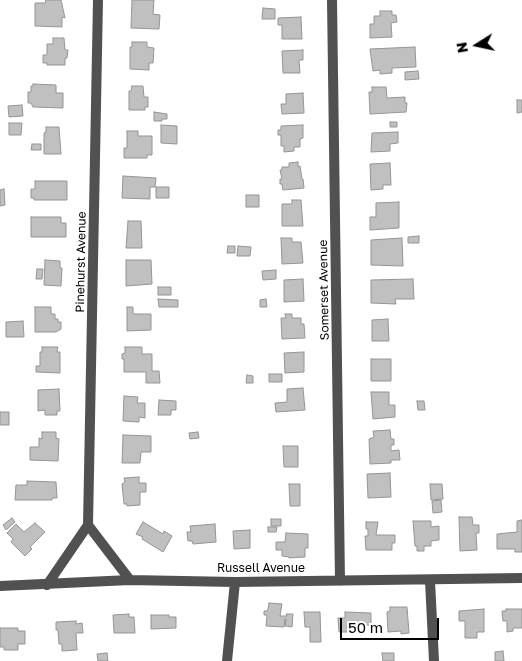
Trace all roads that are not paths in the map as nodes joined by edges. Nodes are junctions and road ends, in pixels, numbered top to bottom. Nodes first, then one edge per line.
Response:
1 (98, 0) edge
2 (332, 0) edge
3 (88, 525) junction
4 (522, 578) edge
5 (130, 580) junction
6 (340, 580) junction
7 (430, 580) junction
8 (235, 582) junction
9 (47, 584) junction
10 (0, 586) edge
11 (227, 661) edge
12 (434, 661) edge

1 - 3 street, Pinehurst Avenue
2 - 6 street, Somerset Avenue
3 - 5 street
3 - 9 street
4 - 7 street, Russell Avenue
5 - 8 street, Russell Avenue
5 - 9 street, Russell Avenue
6 - 7 street, Russell Avenue
6 - 8 street, Russell Avenue
7 - 12 street
8 - 11 street
9 - 10 street, Russell Avenue

